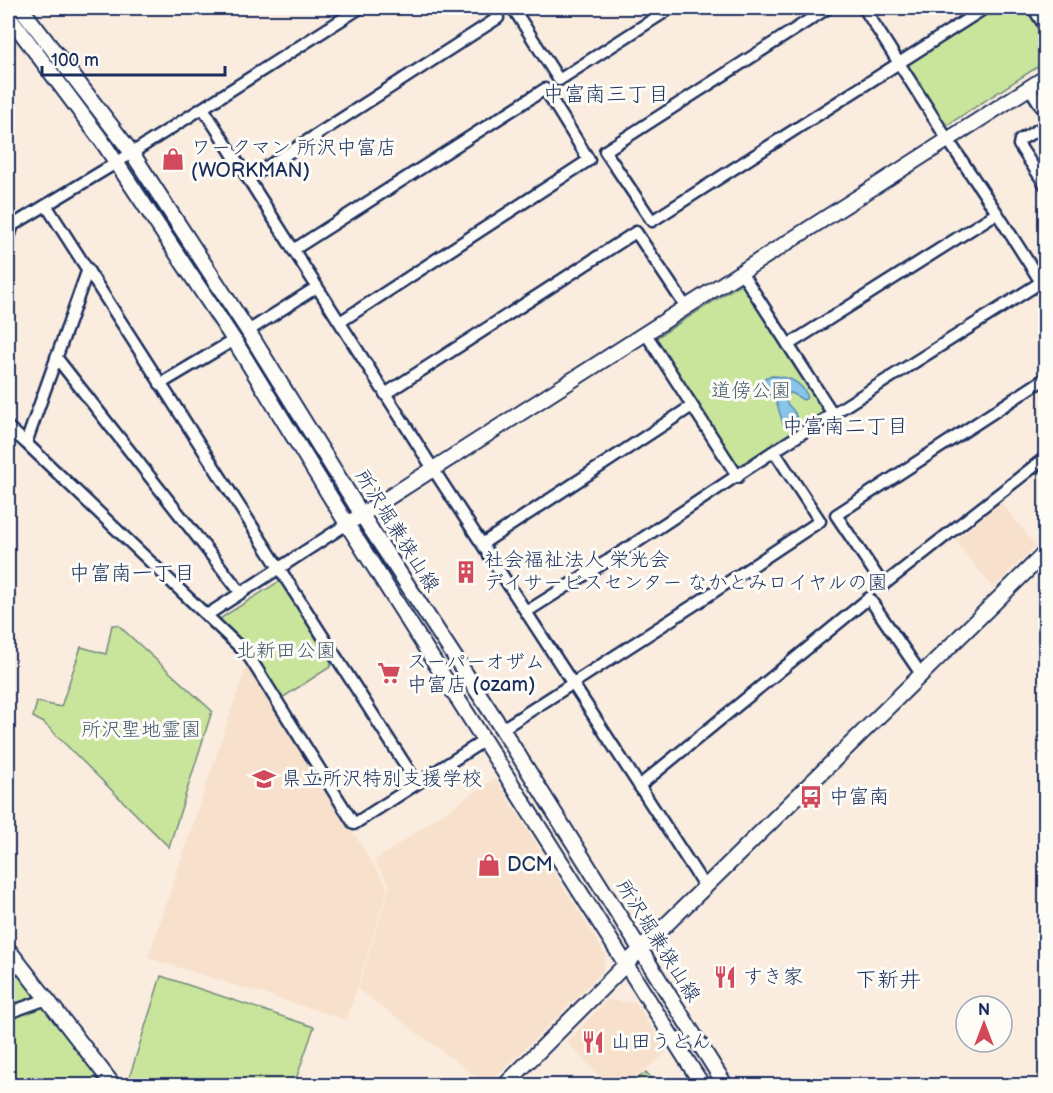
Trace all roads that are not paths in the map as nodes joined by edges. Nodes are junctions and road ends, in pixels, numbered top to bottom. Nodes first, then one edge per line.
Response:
1 (21, 8) edge
2 (360, 8) edge
3 (491, 8) edge
4 (514, 8) edge
5 (671, 8) edge
6 (828, 8) edge
7 (864, 8) edge
8 (962, 8) edge
9 (985, 8) edge
10 (1033, 8) edge
11 (8, 15) edge
12 (968, 18) junction
13 (1046, 28) edge
14 (899, 62) junction
15 (1046, 77) edge
16 (1029, 87) junction
17 (203, 108) junction
18 (1046, 114) edge
19 (1046, 125) edge
20 (947, 139) junction
21 (132, 153) junction
22 (116, 163) junction
23 (248, 179) junction
24 (1046, 186) edge
25 (46, 206) junction
26 (997, 213) junction
27 (10, 223) edge
28 (8, 240) edge
29 (293, 249) junction
30 (88, 269) junction
31 (741, 272) junction
32 (1044, 284) edge
33 (317, 287) junction
34 (686, 307) junction
35 (340, 322) junction
36 (248, 331) junction
37 (646, 333) junction
38 (234, 340) junction
39 (788, 345) junction
40 (56, 357) junction
41 (1046, 378) edge
42 (160, 384) junction
43 (386, 394) junction
44 (692, 406) junction
45 (833, 414) junction
46 (8, 427) edge
47 (26, 443) junction
48 (774, 451) junction
49 (1046, 457) edge
50 (433, 468) junction
51 (738, 477) junction
52 (363, 514) junction
53 (347, 524) junction
54 (482, 544) junction
55 (1046, 552) edge
56 (279, 569) junction
57 (241, 593) junction
58 (526, 612) junction
59 (207, 615) junction
60 (921, 674) junction
61 (573, 683) junction
62 (502, 729) junction
63 (485, 740) junction
64 (417, 783) junction
65 (639, 786) junction
66 (705, 887) junction
67 (640, 949) junction
68 (8, 950) edge
69 (626, 964) junction
70 (47, 999) junction
71 (8, 1013) edge
72 (114, 1086) edge
73 (504, 1086) edge
74 (703, 1086) edge
75 (726, 1086) edge

1 - 21 main road, 所沢堀兼狭山線
2 - 17 street
3 - 23 street
4 - 5 street
6 - 14 street
7 - 14 street
8 - 12 street
9 - 12 street
10 - 13 street
11 - 22 main road, 所沢堀兼狭山線
12 - 14 street
14 - 20 street
15 - 16 main road
16 - 18 street
16 - 20 main road
17 - 21 street
17 - 23 street
19 - 24 street
20 - 26 street
20 - 31 main road
21 - 22 street
21 - 36 main road, 所沢堀兼狭山線
22 - 25 street
22 - 38 main road, 所沢堀兼狭山線
23 - 29 street
25 - 27 street
25 - 30 street
26 - 32 street
26 - 39 street
27 - 28 street
29 - 33 street
29 - 35 street
30 - 40 street
30 - 42 street
31 - 34 main road
31 - 39 street
32 - 45 street
33 - 35 street
33 - 36 street
34 - 37 main road
34 - 43 street
35 - 43 street
36 - 52 main road, 所沢堀兼狭山線
37 - 44 street
37 - 50 main road
38 - 42 street
38 - 53 main road, 所沢堀兼狭山線
39 - 45 street
40 - 47 street
40 - 57 street
41 - 49 street
42 - 56 street
43 - 50 street
44 - 51 street
44 - 54 street
45 - 48 street
46 - 47 street
47 - 59 street
48 - 51 street
48 - 61 street
50 - 52 main road
50 - 54 street
51 - 58 street
52 - 53 main road
52 - 62 main road, 所沢堀兼狭山線
53 - 56 street
53 - 63 main road, 所沢堀兼狭山線
54 - 58 street
55 - 60 main road
56 - 57 street
56 - 64 street
57 - 59 street
58 - 61 street
59 - 64 street
60 - 65 street
60 - 66 main road
61 - 62 street
61 - 65 street
62 - 67 main road, 所沢堀兼狭山線
63 - 64 street
63 - 69 main road, 所沢堀兼狭山線
65 - 66 street
66 - 67 main road
67 - 69 main road
67 - 75 main road, 所沢堀兼狭山線
68 - 70 main road
69 - 73 main road
69 - 74 main road, 所沢堀兼狭山線
70 - 71 street
70 - 72 main road

